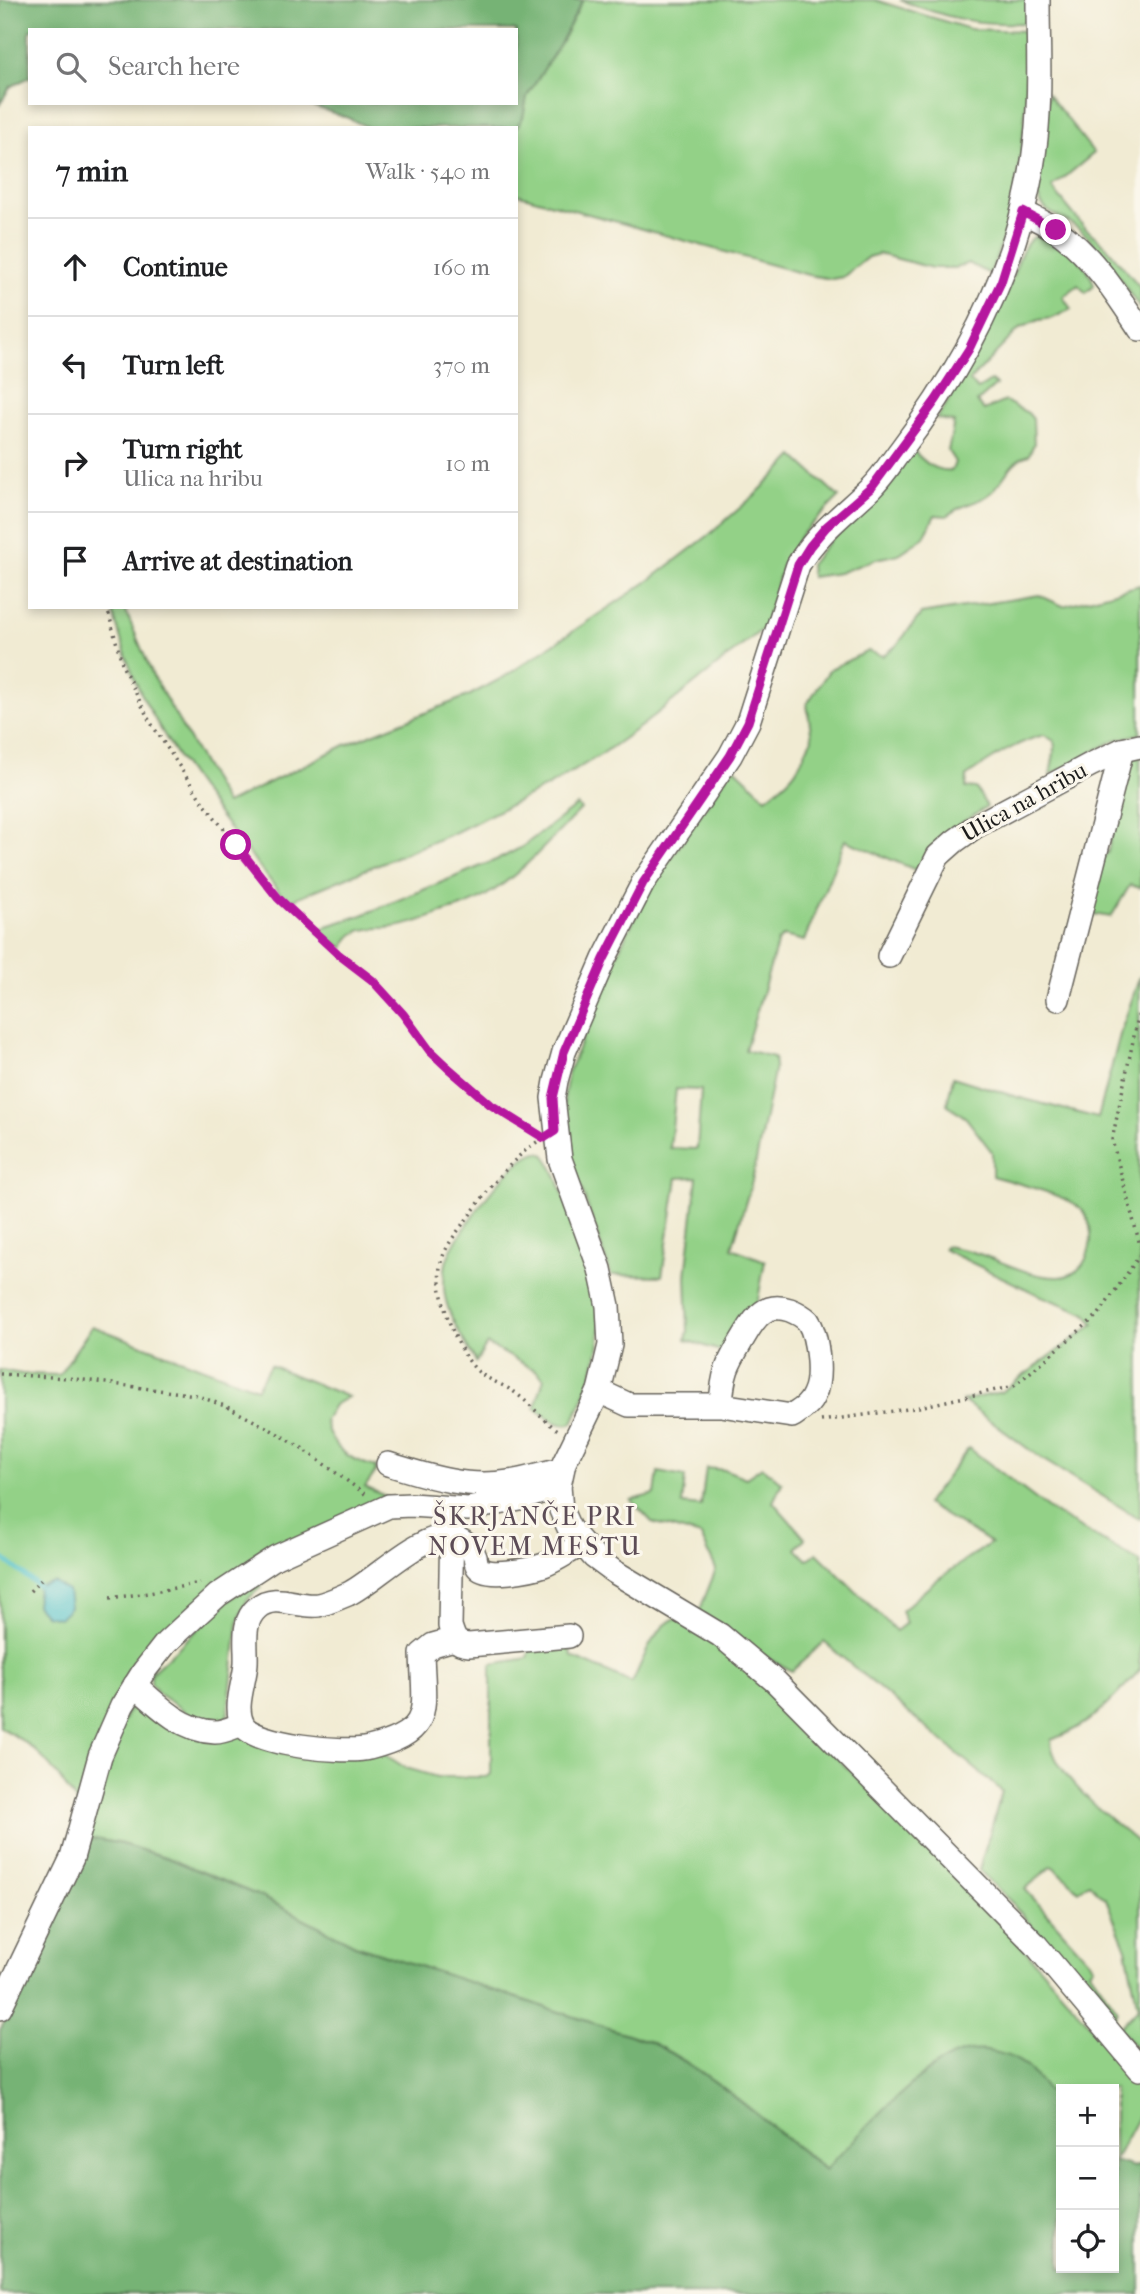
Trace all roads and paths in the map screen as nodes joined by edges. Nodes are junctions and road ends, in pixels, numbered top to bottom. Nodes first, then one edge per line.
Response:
1 (1038, 0) edge
2 (1023, 212) junction
3 (1140, 329) edge
4 (108, 609) edge
5 (1131, 748) edge
6 (889, 956) dead end
7 (1058, 999) dead end
8 (1140, 1008) edge
9 (1140, 1245) edge
10 (1140, 1255) edge
11 (0, 1374) edge
12 (599, 1391) junction
13 (721, 1405) junction
14 (792, 1416) junction
15 (575, 1441) junction
16 (388, 1464) dead end
17 (561, 1478) junction
18 (389, 1506) junction
19 (452, 1510) junction
20 (452, 1536) junction
21 (581, 1545) junction
22 (44, 1577) dead end
23 (208, 1581) dead end
24 (30, 1591) dead end
25 (110, 1598) dead end
26 (569, 1636) dead end
27 (454, 1639) junction
28 (135, 1685) junction
29 (242, 1724) junction
30 (0, 2008) edge
31 (1140, 2069) edge

1 - 2 street
2 - 3 street
2 - 12 street
4 - 15 path
5 - 6 street, Ulica na hribu
5 - 7 street
8 - 9 path
10 - 14 path
11 - 18 path
12 - 13 street
12 - 15 street
13 - 14 street
13 - 14 street
15 - 17 street
16 - 17 street
17 - 19 street
17 - 21 street
18 - 19 street
18 - 28 street
19 - 20 street
20 - 21 street
20 - 27 street
20 - 29 street
21 - 31 street
22 - 24 path
23 - 25 path
26 - 27 street
27 - 29 street
28 - 29 street
28 - 30 street

